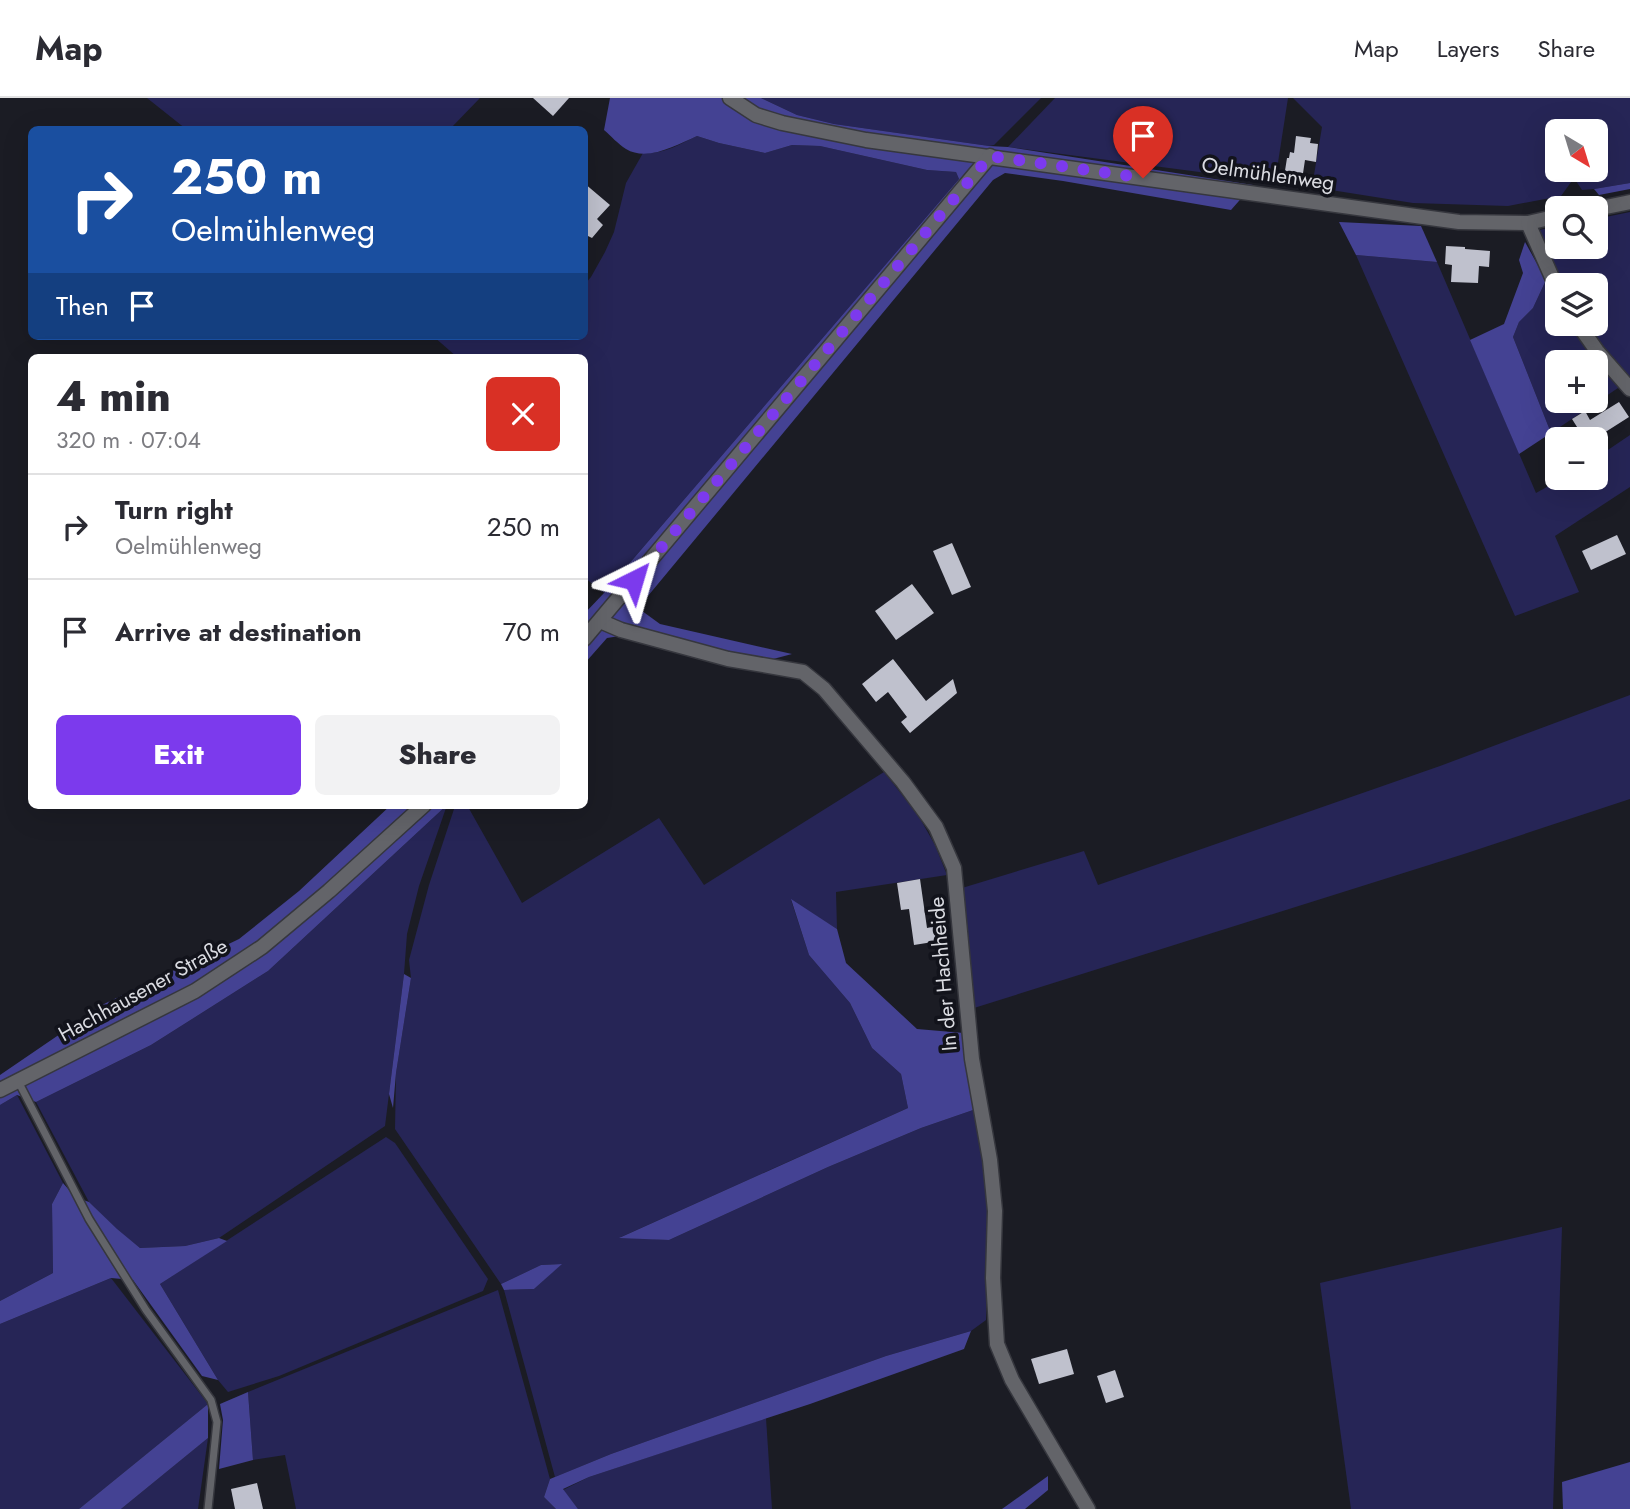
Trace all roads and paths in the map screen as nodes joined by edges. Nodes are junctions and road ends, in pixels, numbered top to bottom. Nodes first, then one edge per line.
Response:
1 (730, 98) edge
2 (990, 156) junction
3 (1630, 202) edge
4 (1608, 207) edge
5 (1545, 219) edge
6 (1528, 223) junction
7 (1550, 273) edge
8 (1586, 336) edge
9 (1630, 389) edge
10 (600, 621) junction
11 (588, 634) edge
12 (420, 809) edge
13 (18, 1080) junction
14 (0, 1090) edge
15 (208, 1509) edge
16 (1088, 1509) edge

1 - 2 street, Oelmühlenweg
2 - 6 street, Oelmühlenweg
2 - 10 street
3 - 4 street
5 - 6 street, Oelmühlenweg
6 - 7 street
8 - 9 street
10 - 11 street
10 - 16 street, In der Hachheide
12 - 13 street, Hachhausener Straße
13 - 14 street, Hachhausener Straße
13 - 15 lane

